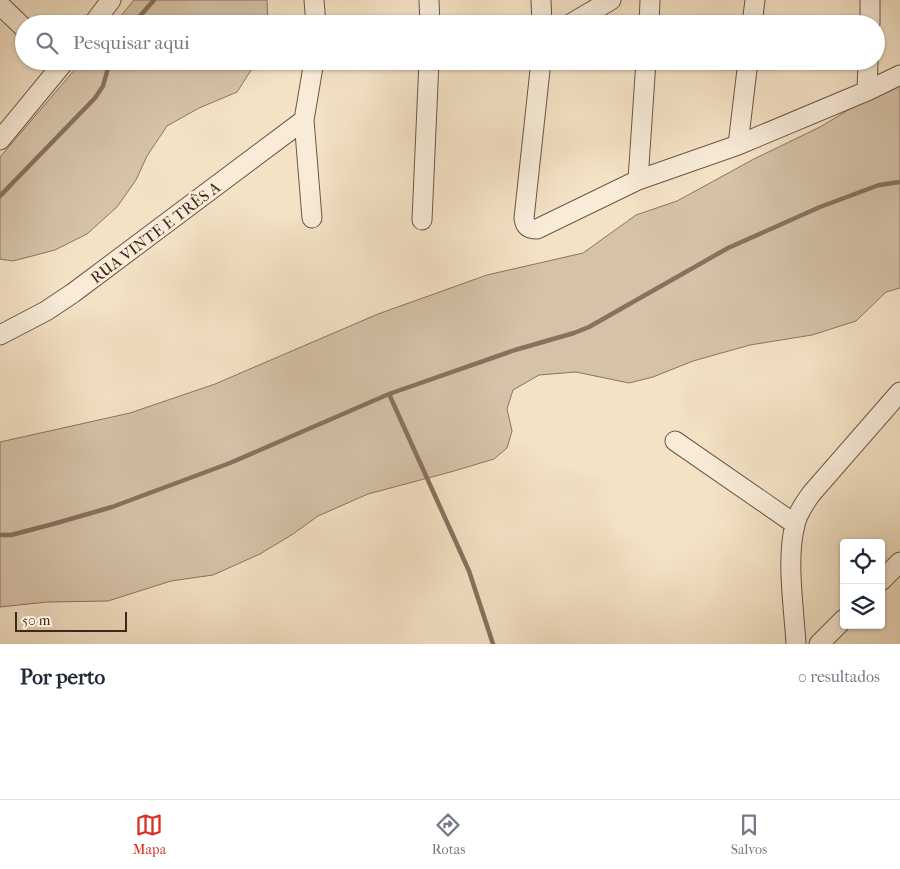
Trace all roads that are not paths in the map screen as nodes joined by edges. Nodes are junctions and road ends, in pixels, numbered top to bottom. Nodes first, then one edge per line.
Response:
1 (111, 0) edge
2 (314, 0) edge
3 (430, 0) edge
4 (541, 0) edge
5 (611, 0) edge
6 (650, 0) edge
7 (755, 0) edge
8 (870, 0) edge
9 (0, 5) edge
10 (100, 15) edge
11 (315, 15) edge
12 (430, 15) edge
13 (542, 15) edge
14 (585, 15) edge
15 (649, 15) edge
16 (753, 15) edge
17 (870, 15) edge
18 (15, 19) edge
19 (56, 70) edge
20 (312, 70) edge
21 (429, 70) edge
22 (540, 70) edge
23 (645, 70) edge
24 (747, 70) edge
25 (868, 70) edge
26 (900, 75) edge
27 (867, 90) junction
28 (304, 120) junction
29 (0, 140) edge
30 (738, 144) junction
31 (638, 180) junction
32 (312, 218) dead end
33 (422, 220) dead end
34 (0, 336) edge
35 (900, 392) edge
36 (675, 441) dead end
37 (795, 524) junction
38 (900, 562) edge
39 (885, 577) edge
40 (840, 623) edge
41 (796, 644) edge
42 (819, 644) edge

1 - 10 street
2 - 11 street
3 - 12 street
4 - 13 street
5 - 14 street
6 - 15 street
7 - 16 street
8 - 17 street
9 - 18 street
19 - 29 street
20 - 28 street
21 - 33 street
22 - 31 street
23 - 31 street
24 - 30 street
25 - 27 street
26 - 27 street
27 - 30 street
28 - 32 street
28 - 34 street, RUA VINTE E TRÊS A
30 - 31 street
35 - 37 street
36 - 37 street
37 - 41 street
38 - 39 street
40 - 42 street

